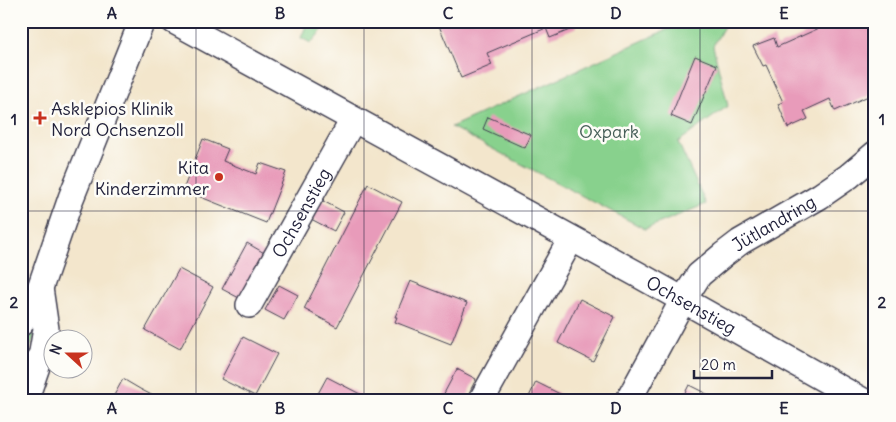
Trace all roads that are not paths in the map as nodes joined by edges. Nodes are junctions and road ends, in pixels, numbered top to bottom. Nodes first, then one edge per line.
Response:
1 (142, 21) edge
2 (174, 21) edge
3 (353, 120) junction
4 (875, 154) edge
5 (572, 239) junction
6 (31, 285) edge
7 (683, 300) junction
8 (249, 305) dead end
9 (21, 323) edge
10 (25, 401) edge
11 (481, 401) edge
12 (628, 401) edge
13 (863, 401) edge

1 - 6 street
2 - 3 street, Ochsenstieg
3 - 5 street, Ochsenstieg
3 - 8 street, Ochsenstieg
4 - 7 street, Jütlandring
5 - 7 street, Ochsenstieg
5 - 11 street
6 - 9 street
6 - 10 street
7 - 12 street, Jütlandring
7 - 13 street, Ochsenstieg

